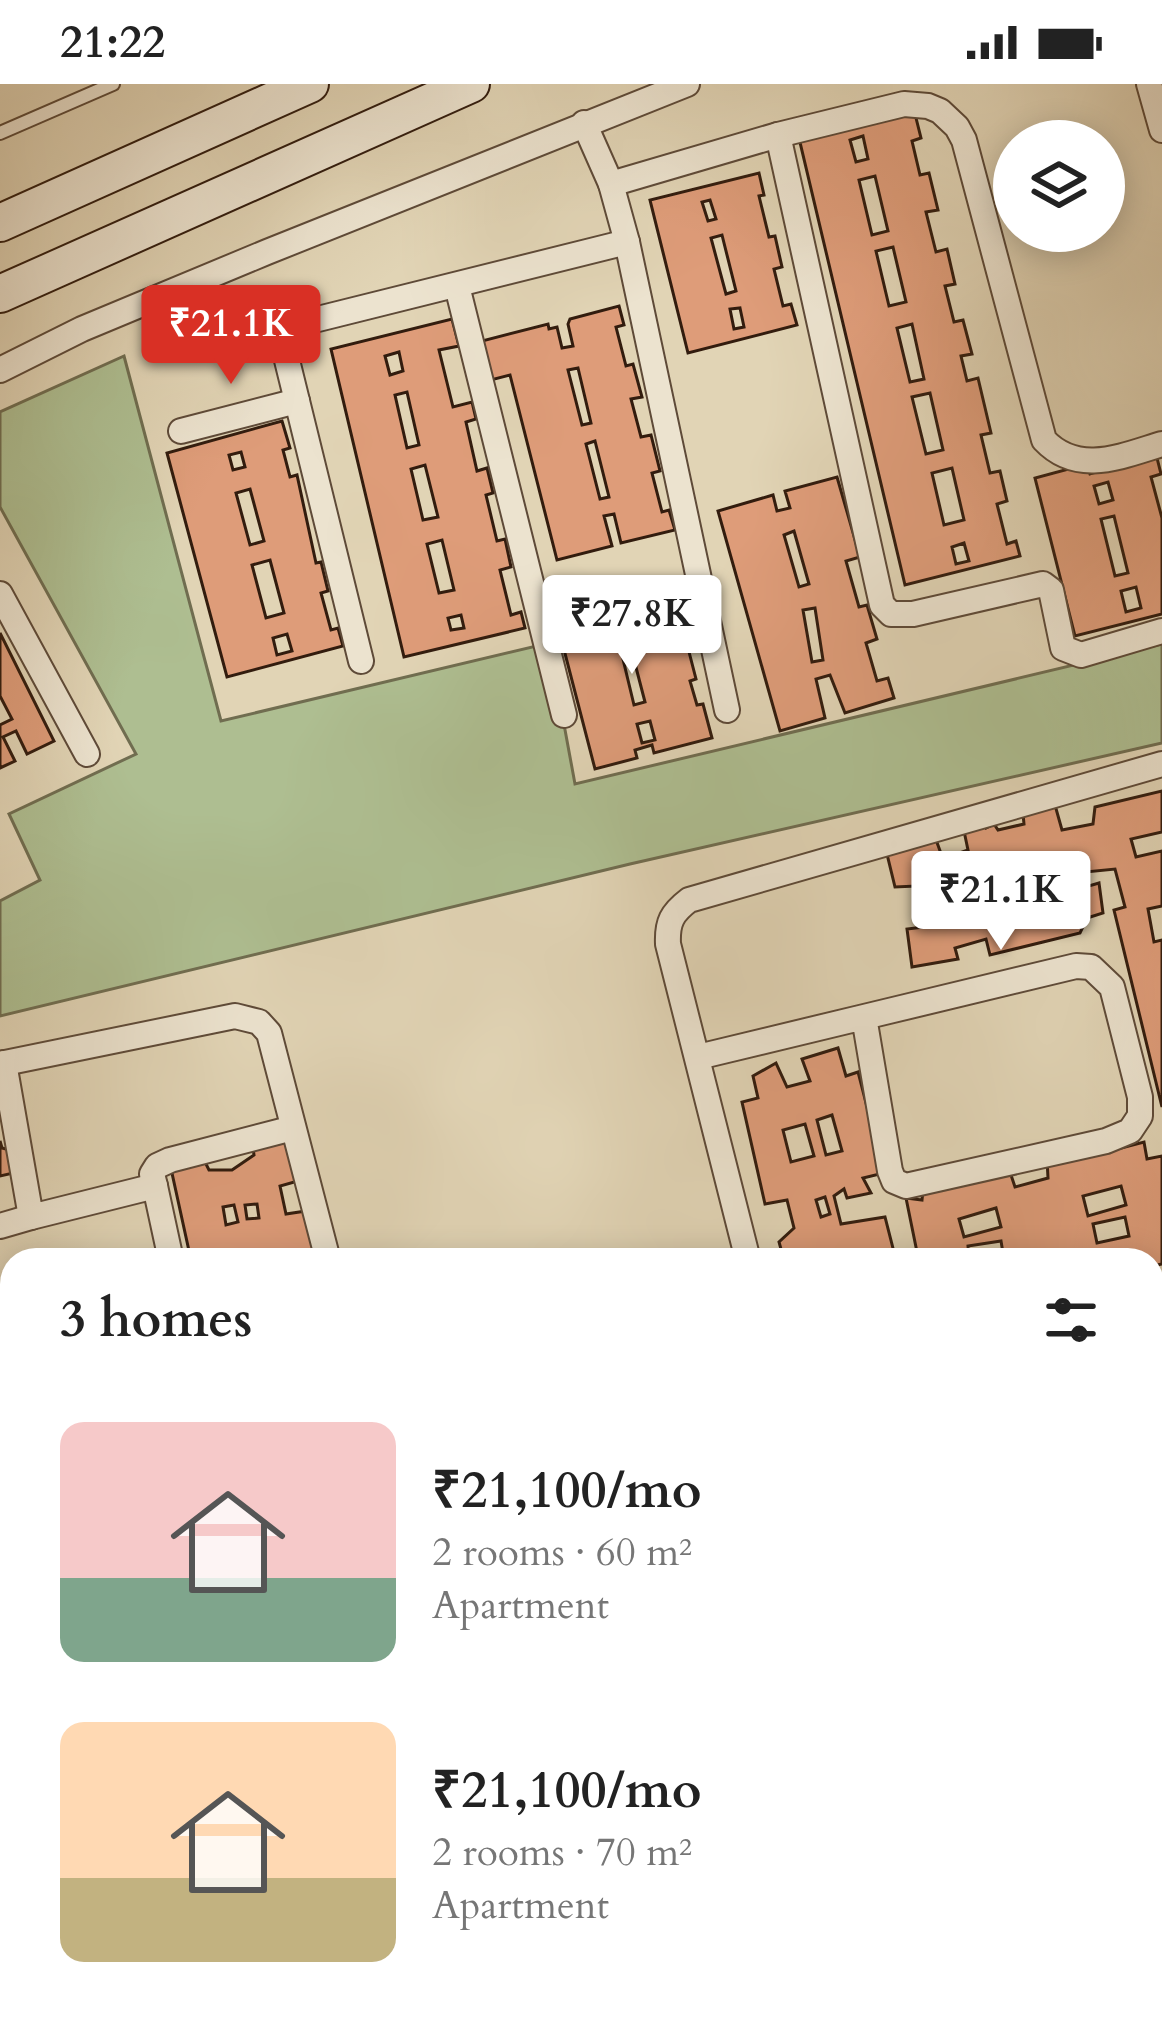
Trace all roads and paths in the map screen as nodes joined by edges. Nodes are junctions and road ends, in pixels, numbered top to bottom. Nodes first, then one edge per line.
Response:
1 (113, 84) edge
2 (310, 84) edge
3 (471, 84) edge
4 (687, 84) edge
5 (1149, 84) edge
6 (584, 123) junction
7 (1162, 130) edge
8 (0, 133) edge
9 (778, 135) junction
10 (611, 184) junction
11 (0, 223) edge
12 (627, 242) junction
13 (457, 286) junction
14 (0, 294) edge
15 (0, 370) edge
16 (297, 401) junction
17 (181, 431) dead end
18 (1162, 444) edge
19 (0, 594) edge
20 (1162, 631) edge
21 (361, 661) dead end
22 (727, 710) dead end
23 (564, 715) dead end
24 (87, 754) dead end
25 (1162, 764) edge
26 (864, 1017) junction
27 (698, 1057) junction
28 (2, 1064) edge
29 (293, 1128) junction
30 (154, 1186) junction
31 (31, 1217) junction
32 (0, 1226) edge
33 (168, 1248) edge
34 (325, 1248) edge
35 (745, 1248) edge

1 - 8 lane
2 - 11 main road
3 - 14 main road
4 - 6 street
5 - 7 street
6 - 10 street
6 - 15 street
9 - 10 street
9 - 18 street
9 - 20 street
10 - 12 street
12 - 13 street
12 - 22 street
13 - 16 street
13 - 23 street
16 - 17 street
16 - 21 street
19 - 24 street
25 - 27 street
26 - 26 street
26 - 27 street
27 - 35 street
28 - 29 street
28 - 31 street
29 - 30 street
29 - 34 street
30 - 31 street
30 - 33 street
31 - 32 street

